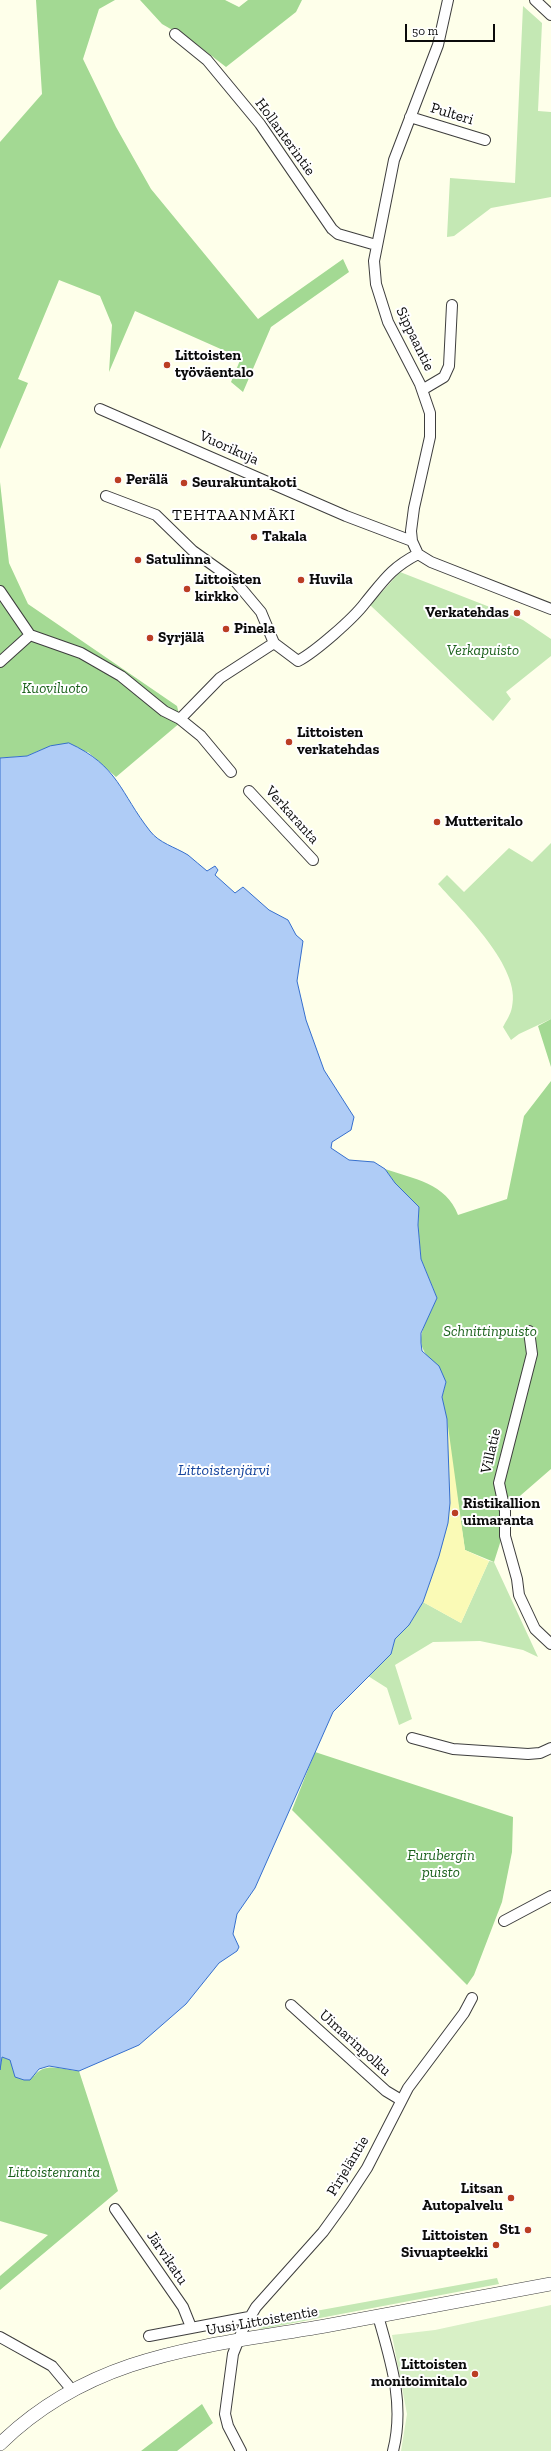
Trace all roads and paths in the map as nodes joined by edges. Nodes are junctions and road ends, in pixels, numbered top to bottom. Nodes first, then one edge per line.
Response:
1 (448, 0) edge
2 (535, 0) edge
3 (551, 14) edge
4 (175, 34) dead end
5 (410, 117) junction
6 (485, 140) dead end
7 (376, 245) junction
8 (452, 305) dead end
9 (422, 390) junction
10 (100, 409) dead end
11 (106, 496) dead end
12 (412, 541) junction
13 (418, 554) junction
14 (0, 591) edge
15 (551, 609) edge
16 (30, 635) junction
17 (274, 643) junction
18 (0, 662) edge
19 (180, 719) junction
20 (231, 772) dead end
21 (249, 791) dead end
22 (312, 860) dead end
23 (529, 1331) dead end
24 (551, 1644) edge
25 (412, 1738) dead end
26 (551, 1748) edge
27 (551, 1896) edge
28 (504, 1920) dead end
29 (472, 1998) dead end
30 (291, 2005) dead end
31 (401, 2100) junction
32 (115, 2208) dead end
33 (551, 2284) edge
34 (378, 2316) junction
35 (249, 2317) junction
36 (191, 2327) junction
37 (149, 2336) dead end
38 (0, 2337) edge
39 (238, 2341) junction
40 (72, 2390) junction
41 (0, 2444) edge
42 (241, 2451) edge
43 (393, 2451) edge

1 - 5 street, Sippaantie
2 - 3 street
4 - 7 street, Hollanterintie
5 - 6 street, Pulteri
5 - 7 street, Sippaantie
7 - 9 street, Sippaantie
8 - 9 street
9 - 12 street, Sippaantie
10 - 12 street, Vuorikuja
11 - 17 street
12 - 13 street, Sippaantie
13 - 15 street
13 - 17 street
14 - 16 street
16 - 18 street
16 - 19 street
17 - 19 street
19 - 20 street
21 - 22 street, Verkaranta
23 - 24 street, Villatie
25 - 26 street
27 - 28 street
29 - 31 street, Pirjeläntie
30 - 31 street, Uimarinpolku
31 - 35 street, Pirjeläntie
32 - 36 street, Järvikatu
33 - 34 street, Uusi Littoistentie
34 - 39 street, Uusi Littoistentie
34 - 43 street
35 - 36 street
35 - 39 street, Pirjeläntie
36 - 37 street
38 - 40 street
39 - 40 street, Uusi Littoistentie
39 - 42 street, Pirjeläntie
40 - 41 street, Uusi Littoistentie

